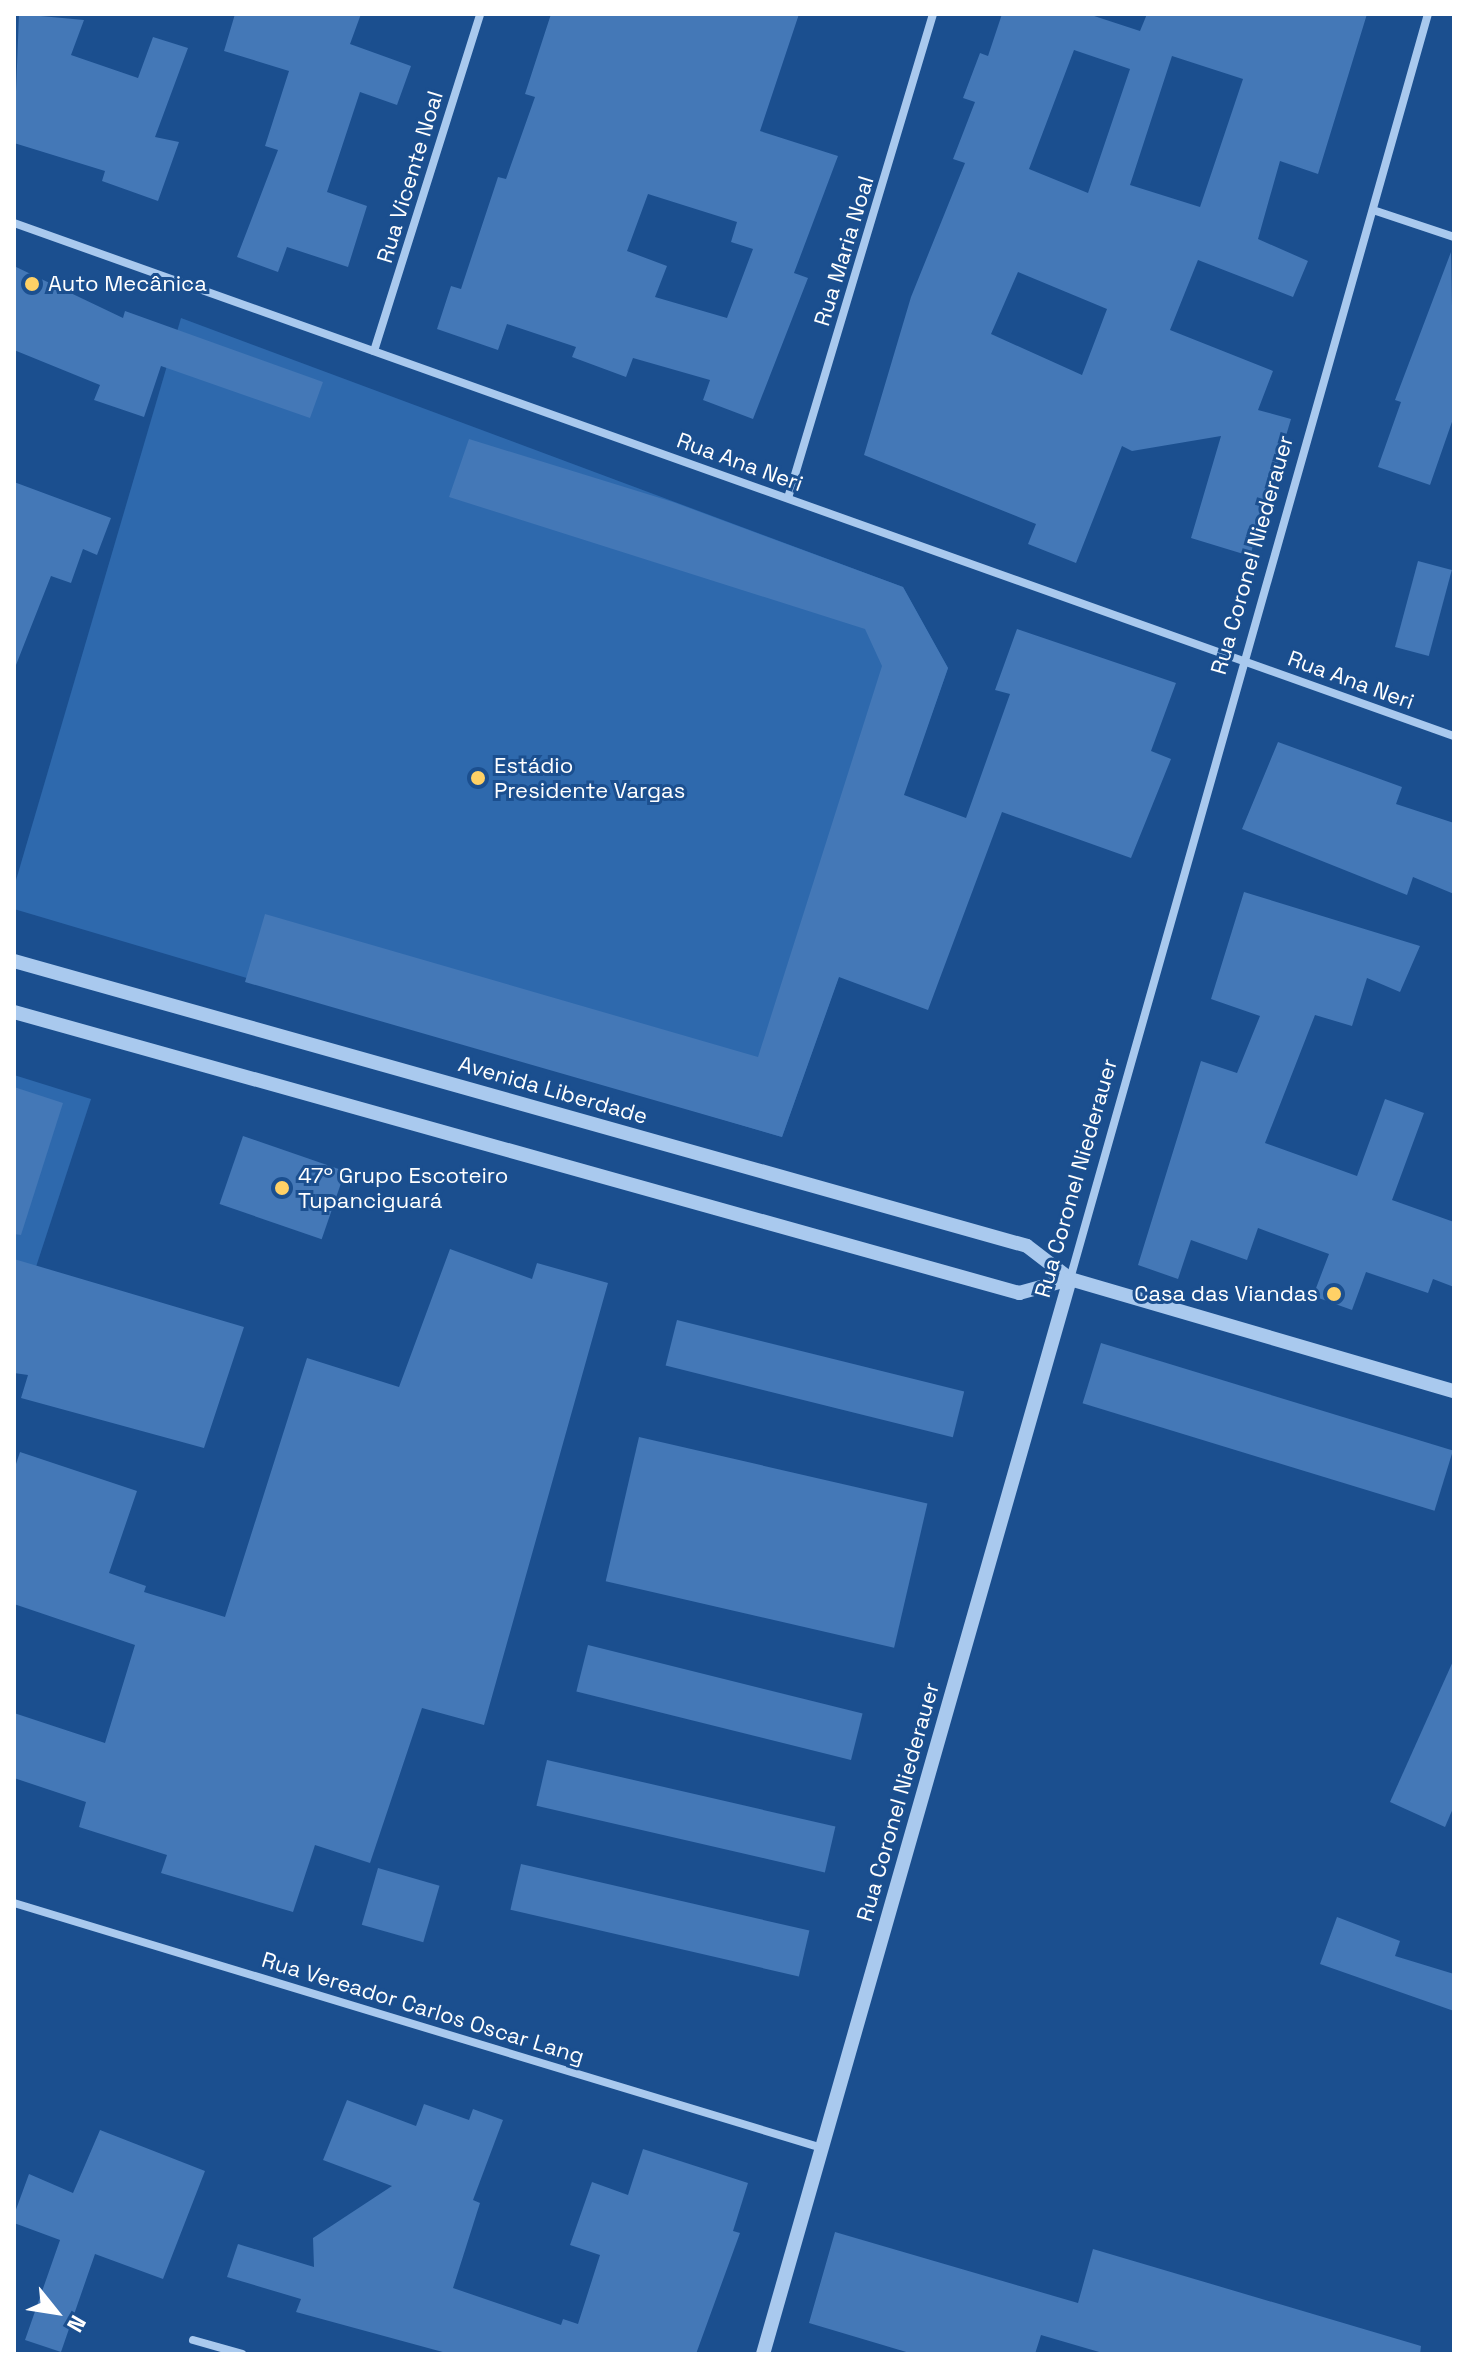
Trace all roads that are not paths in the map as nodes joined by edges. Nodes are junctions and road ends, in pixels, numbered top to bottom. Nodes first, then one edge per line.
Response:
1 (480, 14) edge
2 (933, 14) edge
3 (1428, 14) edge
4 (1373, 210) junction
5 (14, 223) edge
6 (1454, 237) edge
7 (374, 351) junction
8 (788, 498) junction
9 (1245, 661) junction
10 (1454, 736) edge
11 (14, 961) edge
12 (14, 1012) edge
13 (1070, 1279) junction
14 (1454, 1391) edge
15 (14, 1903) edge
16 (822, 2148) junction
17 (193, 2340) dead end
18 (242, 2354) edge
19 (763, 2354) edge

1 - 7 street, Rua Vicente Noal
2 - 8 street, Rua Maria Noal
3 - 4 street, Rua Coronel Niederauer
4 - 6 street
4 - 9 street, Rua Coronel Niederauer
5 - 7 street, Rua Ana Neri
7 - 8 street, Rua Ana Neri
8 - 9 street, Rua Ana Neri
9 - 10 street, Rua Ana Neri
9 - 13 street, Rua Coronel Niederauer
11 - 13 street, Avenida Liberdade
12 - 13 street
13 - 14 street, Avenida Liberdade
13 - 16 street, Rua Coronel Niederauer
15 - 16 street, Rua Vereador Carlos Oscar Lang
16 - 19 street, Rua Coronel Niederauer
17 - 18 street

